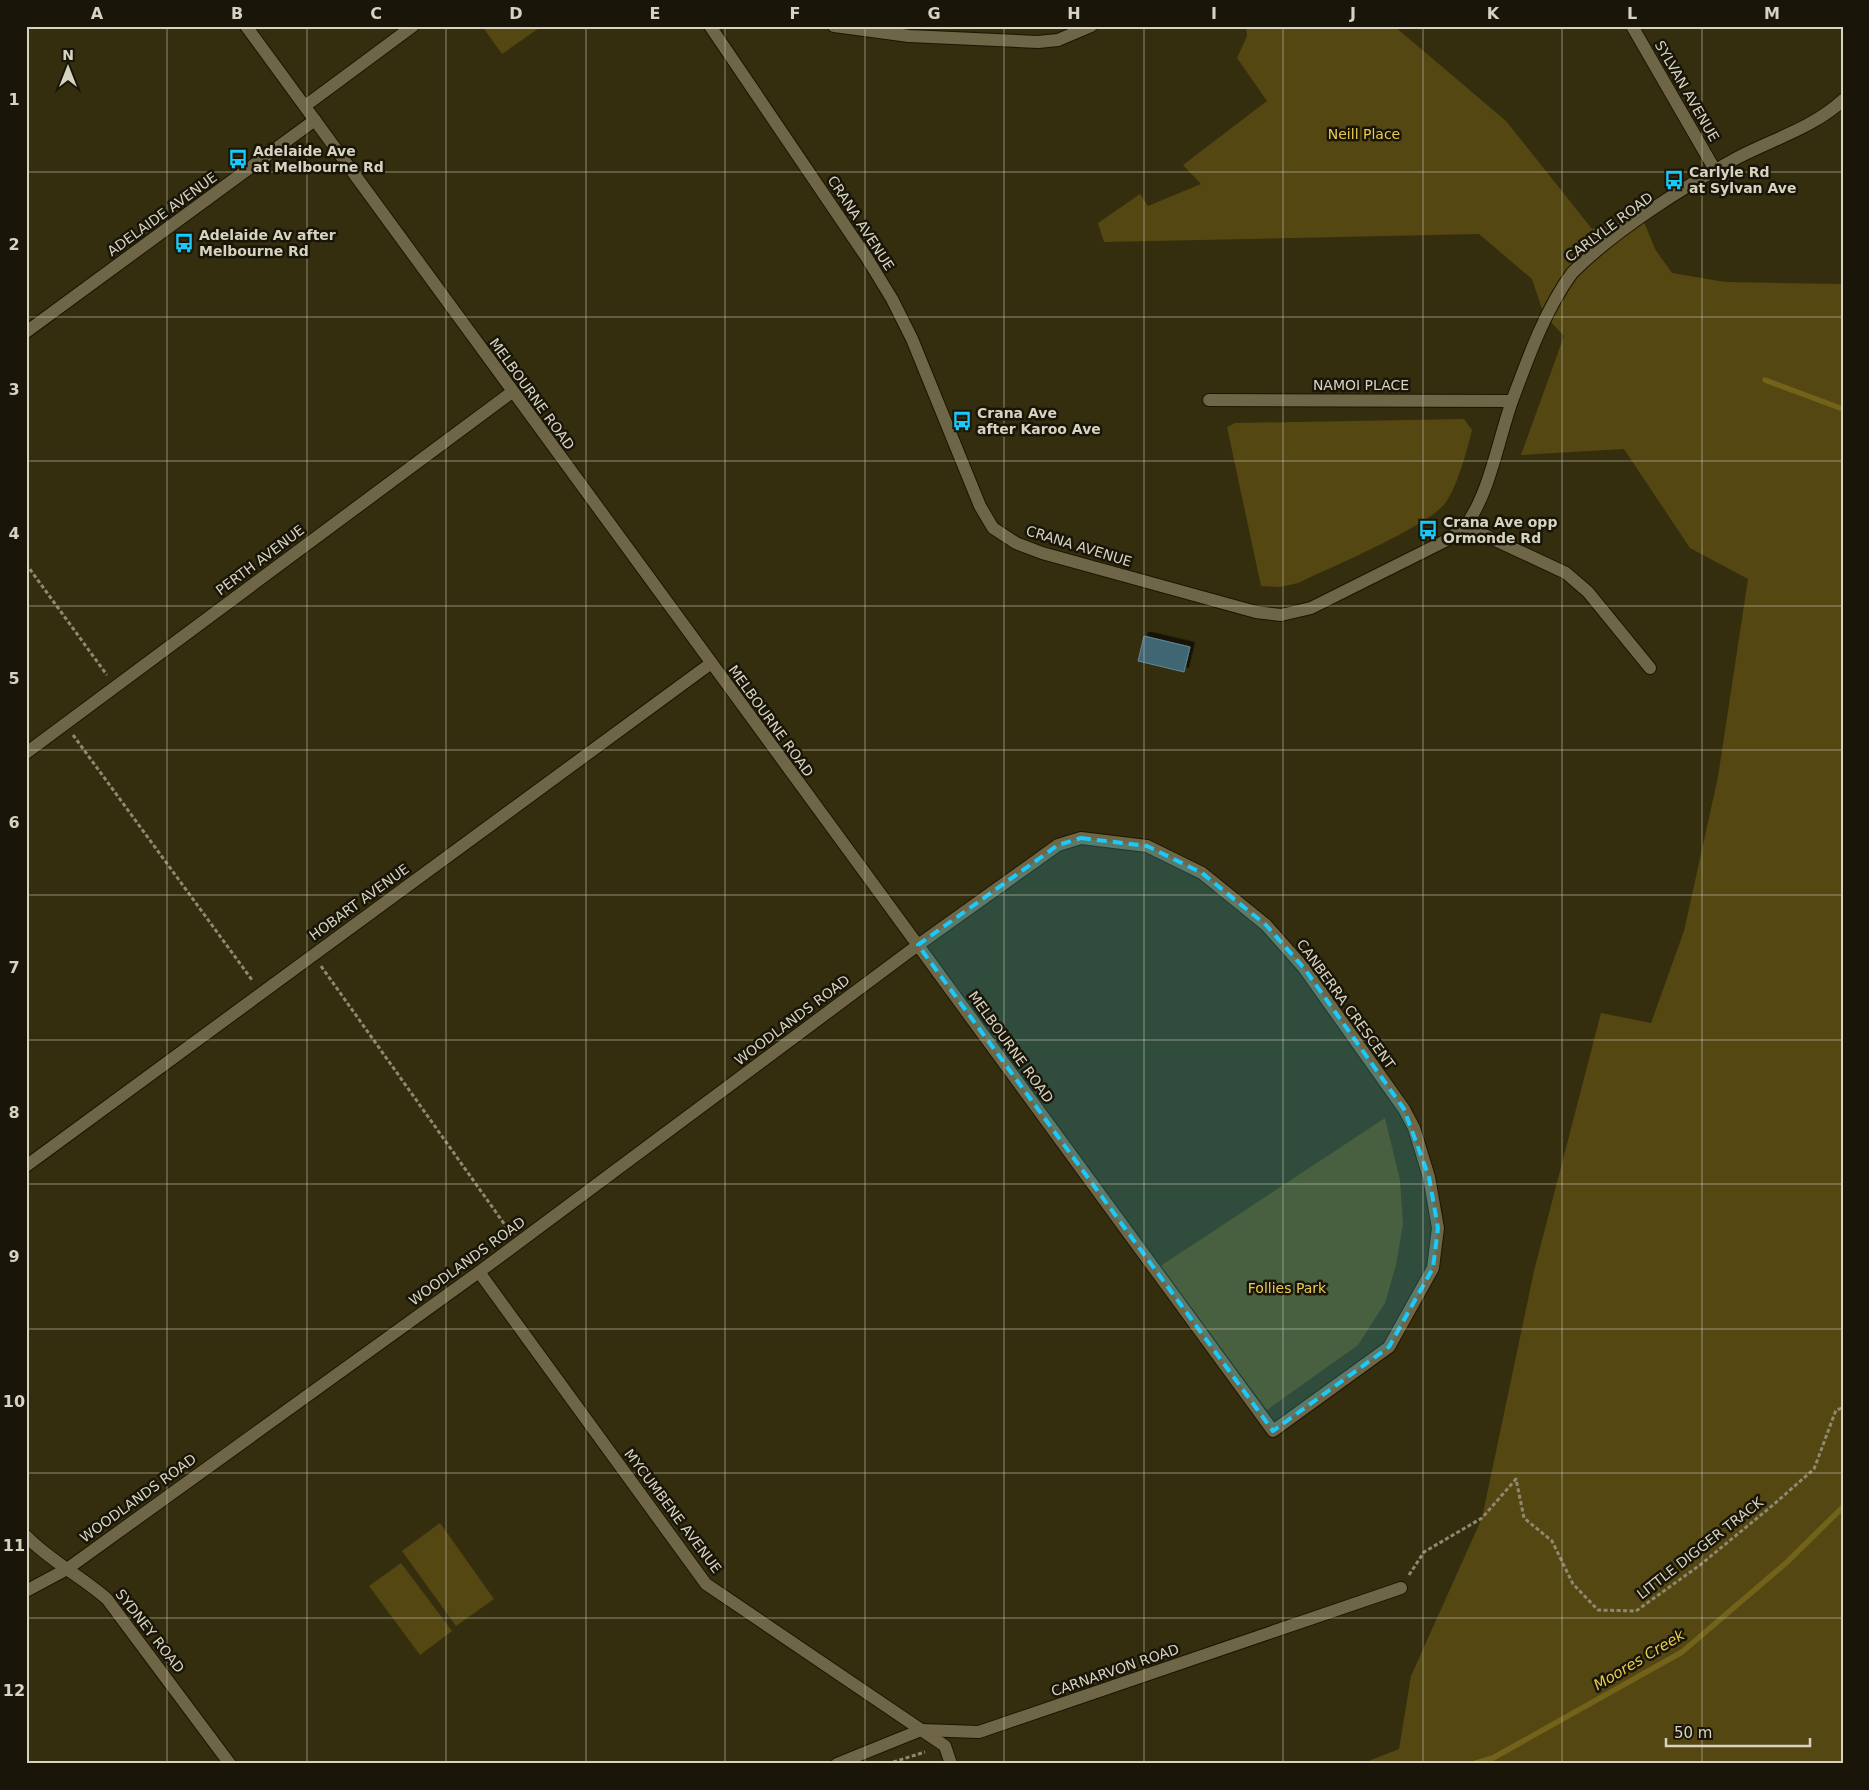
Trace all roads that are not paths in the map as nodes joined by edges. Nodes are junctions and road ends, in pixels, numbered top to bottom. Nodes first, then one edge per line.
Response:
1 (246, 26) edge
2 (413, 26) edge
3 (710, 26) edge
4 (834, 26) edge
5 (1091, 26) edge
6 (1632, 26) edge
7 (1843, 100) edge
8 (305, 106) junction
9 (315, 120) junction
10 (1715, 170) junction
11 (26, 332) edge
12 (512, 392) junction
13 (1209, 400) dead end
14 (1512, 401) junction
15 (1465, 526) junction
16 (1447, 540) joint
17 (710, 664) junction
18 (1650, 668) dead end
19 (26, 753) edge
20 (918, 945) junction
21 (26, 1166) edge
22 (479, 1272) junction
23 (1273, 1432) joint
24 (26, 1536) edge
25 (67, 1568) junction
26 (1401, 1588) road end
27 (26, 1591) edge
28 (920, 1730) junction
29 (230, 1764) edge
30 (837, 1764) edge
31 (951, 1764) edge

1 - 8 street, MELBOURNE ROAD
2 - 8 street
3 - 16 street, CRANA AVENUE
4 - 5 street
6 - 10 street, SYLVAN AVENUE
7 - 10 street, CARLYLE ROAD
8 - 9 street, MELBOURNE ROAD
9 - 11 street, ADELAIDE AVENUE
9 - 12 street, MELBOURNE ROAD
10 - 14 street, CARLYLE ROAD
12 - 17 street, MELBOURNE ROAD
12 - 19 street, PERTH AVENUE
13 - 14 street, NAMOI PLACE
14 - 15 street, CARLYLE ROAD
15 - 16 street, CARLYLE ROAD
15 - 18 street
17 - 20 street, MELBOURNE ROAD
17 - 21 street, HOBART AVENUE
20 - 22 street, WOODLANDS ROAD
20 - 23 street, MELBOURNE ROAD
20 - 23 street, CANBERRA CRESCENT
22 - 25 street, WOODLANDS ROAD
22 - 28 street, MYCUMBENE AVENUE
24 - 25 street, SYDNEY ROAD
25 - 27 street, WOODLANDS ROAD
25 - 29 street, SYDNEY ROAD
26 - 28 street, CARNARVON ROAD
28 - 30 street, CARNARVON ROAD
28 - 31 street, MYCUMBENE AVENUE

